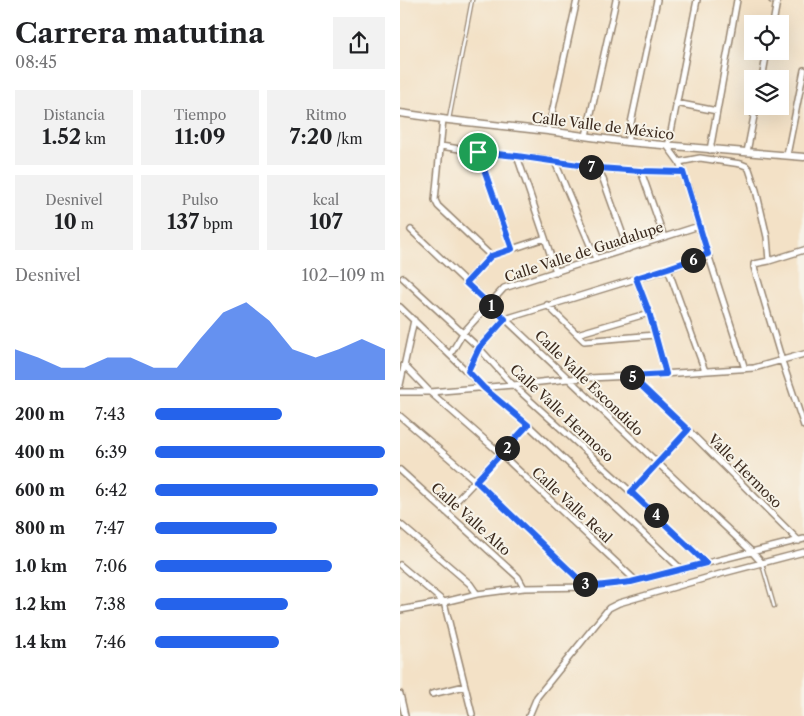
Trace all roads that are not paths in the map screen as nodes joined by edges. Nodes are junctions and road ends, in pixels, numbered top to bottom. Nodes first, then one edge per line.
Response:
1 (472, 0) edge
2 (577, 0) edge
3 (616, 0) edge
4 (657, 0) edge
5 (697, 0) edge
6 (737, 0) edge
7 (772, 0) edge
8 (775, 15) edge
9 (804, 70) edge
10 (676, 103) junction
11 (717, 111) junction
12 (400, 113) edge
13 (754, 115) edge
14 (446, 120) junction
15 (548, 131) junction
16 (586, 136) junction
17 (627, 142) junction
18 (441, 146) junction
19 (668, 146) junction
20 (710, 150) junction
21 (478, 152) junction
22 (747, 152) junction
23 (517, 156) junction
24 (787, 156) junction
25 (804, 157) edge
26 (556, 162) junction
27 (679, 162) junction
28 (599, 168) junction
29 (641, 171) junction
30 (683, 172) junction
31 (699, 226) junction
32 (411, 230) dead end
33 (664, 237) junction
34 (545, 238) junction
35 (628, 248) junction
36 (512, 249) junction
37 (804, 250) edge
38 (708, 254) junction
39 (491, 256) junction
40 (596, 259) junction
41 (769, 261) junction
42 (668, 268) junction
43 (556, 272) junction
44 (403, 278) dead end
45 (636, 278) junction
46 (466, 283) junction
47 (489, 305) junction
48 (547, 305) junction
49 (400, 307) edge
50 (649, 312) junction
51 (505, 319) junction
52 (414, 320) junction
53 (463, 333) junction
54 (577, 334) junction
55 (655, 335) junction
56 (479, 348) junction
57 (804, 354) edge
58 (450, 355) junction
59 (782, 361) junction
60 (404, 365) junction
61 (745, 369) junction
62 (468, 371) junction
63 (705, 371) junction
64 (666, 374) junction
65 (631, 376) junction
66 (568, 378) junction
67 (400, 385) edge
68 (513, 385) junction
69 (484, 388) junction
70 (400, 392) edge
71 (430, 392) junction
72 (802, 415) edge
73 (400, 416) edge
74 (528, 425) junction
75 (804, 426) edge
76 (688, 430) junction
77 (501, 454) junction
78 (657, 464) junction
79 (400, 470) edge
80 (476, 481) junction
81 (631, 492) junction
82 (446, 512) junction
83 (400, 524) edge
84 (801, 540) edge
85 (752, 552) junction
86 (804, 552) edge
87 (706, 563) junction
88 (762, 564) junction
89 (400, 565) edge
90 (681, 570) junction
91 (633, 581) junction
92 (587, 587) junction
93 (524, 588) junction
94 (477, 594) junction
95 (444, 602) junction
96 (774, 606) dead end
97 (400, 610) edge
98 (465, 686) junction
99 (400, 694) edge
100 (432, 694) dead end
101 (472, 714) dead end
102 (406, 716) edge
103 (529, 716) edge

1 - 14 lane
2 - 15 street
3 - 16 street
4 - 17 street
5 - 10 street
6 - 11 street
7 - 8 street
9 - 24 street
10 - 11 street
10 - 19 street
11 - 20 street
12 - 14 street, Calle Valle de México
13 - 22 street
14 - 15 street, Calle Valle de México
14 - 18 street
15 - 16 street, Calle Valle de México
16 - 17 street, Calle Valle de México
17 - 19 street, Calle Valle de México
18 - 21 street
18 - 39 street
19 - 20 street, Calle Valle de México
19 - 27 street
20 - 22 street, Calle Valle de México
21 - 23 street
21 - 36 street
22 - 24 street, Calle Valle de México
23 - 26 street
23 - 34 street
24 - 25 street, Calle Valle de México
26 - 28 street
26 - 40 street
27 - 30 street
27 - 41 street
28 - 29 street
28 - 35 street
29 - 30 street
29 - 33 street
30 - 31 street
31 - 33 street, Calle Valle de Guadalupe
31 - 38 street
32 - 46 street, Calle Valle Escondido
33 - 35 street, Calle Valle de Guadalupe
34 - 36 street
34 - 43 street
35 - 40 street, Calle Valle de Guadalupe
36 - 39 street
37 - 41 street
38 - 42 street
38 - 61 street
39 - 46 street
40 - 43 street, Calle Valle de Guadalupe
41 - 59 street
42 - 45 street
42 - 63 street
43 - 47 street, Calle Valle de Guadalupe
44 - 53 street, Calle Valle Hermoso
45 - 48 street
45 - 50 street
46 - 47 street, Calle Valle Escondido
47 - 51 street, Calle Valle Escondido
47 - 53 street, Calle Valle de Guadalupe
48 - 51 street
48 - 54 street
49 - 52 street
50 - 54 street
50 - 55 street
51 - 56 street
51 - 66 street, Calle Valle Escondido
52 - 58 street
52 - 60 street
53 - 56 street, Calle Valle Hermoso
53 - 58 street, Calle Valle de Guadalupe
54 - 55 street
55 - 64 street
56 - 62 street
56 - 68 street, Calle Valle Hermoso
57 - 59 street
58 - 62 street
59 - 61 street
59 - 72 street
60 - 67 street
60 - 71 street, Calle Valle Real
61 - 63 street
62 - 69 street
63 - 64 street
64 - 65 street
65 - 66 street
65 - 76 street, Valle Hermoso
66 - 68 street
66 - 78 street, Calle Valle Escondido
68 - 69 street
68 - 81 street, Calle Valle Hermoso
69 - 71 street
69 - 74 street
70 - 71 street
71 - 77 street, Calle Valle Real
72 - 75 street
73 - 80 street
74 - 77 street
74 - 90 street
76 - 78 street
76 - 84 street, Valle Hermoso
77 - 80 street
77 - 91 street, Calle Valle Real
78 - 81 street
78 - 85 street, Calle Valle Escondido
79 - 82 street, Calle Valle Alto
80 - 82 street
80 - 92 street
81 - 87 street, Calle Valle Hermoso
82 - 93 street, Calle Valle Alto
83 - 94 street
84 - 85 street
85 - 87 street
85 - 88 street, Calle Valle Escondido
86 - 88 street
87 - 90 street
88 - 96 lane
88 - 103 street
89 - 95 street
90 - 91 street
91 - 92 street
92 - 93 street
93 - 94 street
94 - 95 street
95 - 97 street
95 - 98 street
98 - 100 street
98 - 101 street
99 - 102 street

